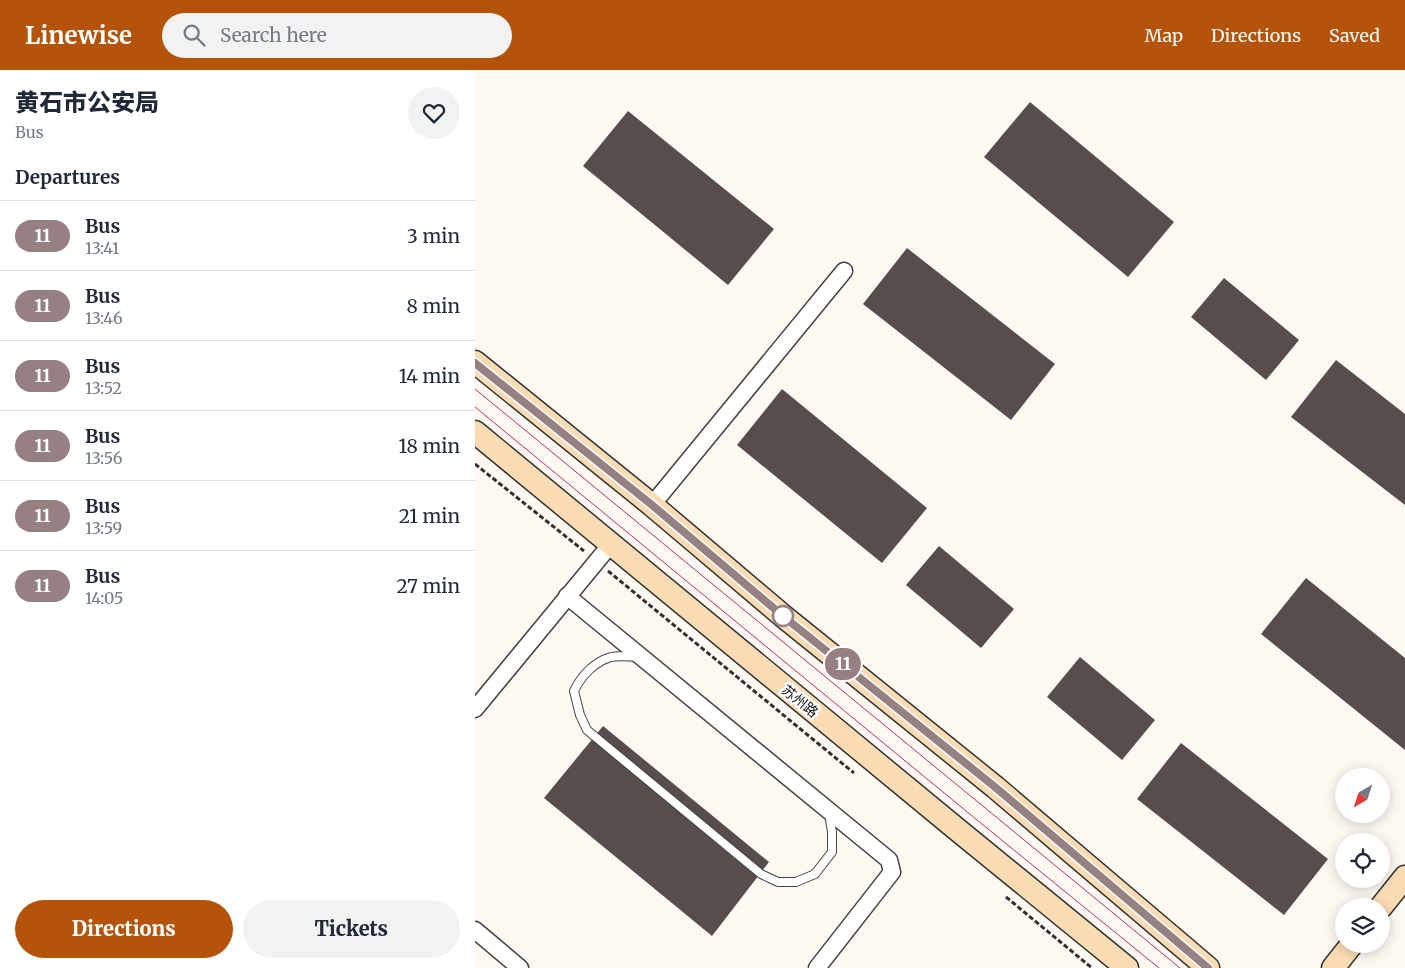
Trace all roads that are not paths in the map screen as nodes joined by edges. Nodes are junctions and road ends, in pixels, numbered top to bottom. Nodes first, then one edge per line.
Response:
1 (844, 271) dead end
2 (475, 362) edge
3 (475, 432) edge
4 (652, 505) junction
5 (611, 544) junction
6 (567, 596) junction
7 (641, 657) junction
8 (475, 709) edge
9 (829, 811) junction
10 (1405, 877) edge
11 (1388, 898) edge
12 (475, 930) edge
13 (1345, 953) edge
14 (520, 968) edge
15 (817, 968) edge
16 (1127, 968) edge
17 (1208, 968) edge
18 (1333, 968) edge

1 - 4 street
2 - 4 main road
3 - 5 main road, 苏州路
4 - 17 main road
5 - 6 street
5 - 16 main road, 苏州路
6 - 7 street
6 - 8 street
7 - 9 street
7 - 9 lane
9 - 15 street
10 - 11 main road
12 - 14 street
13 - 18 main road

